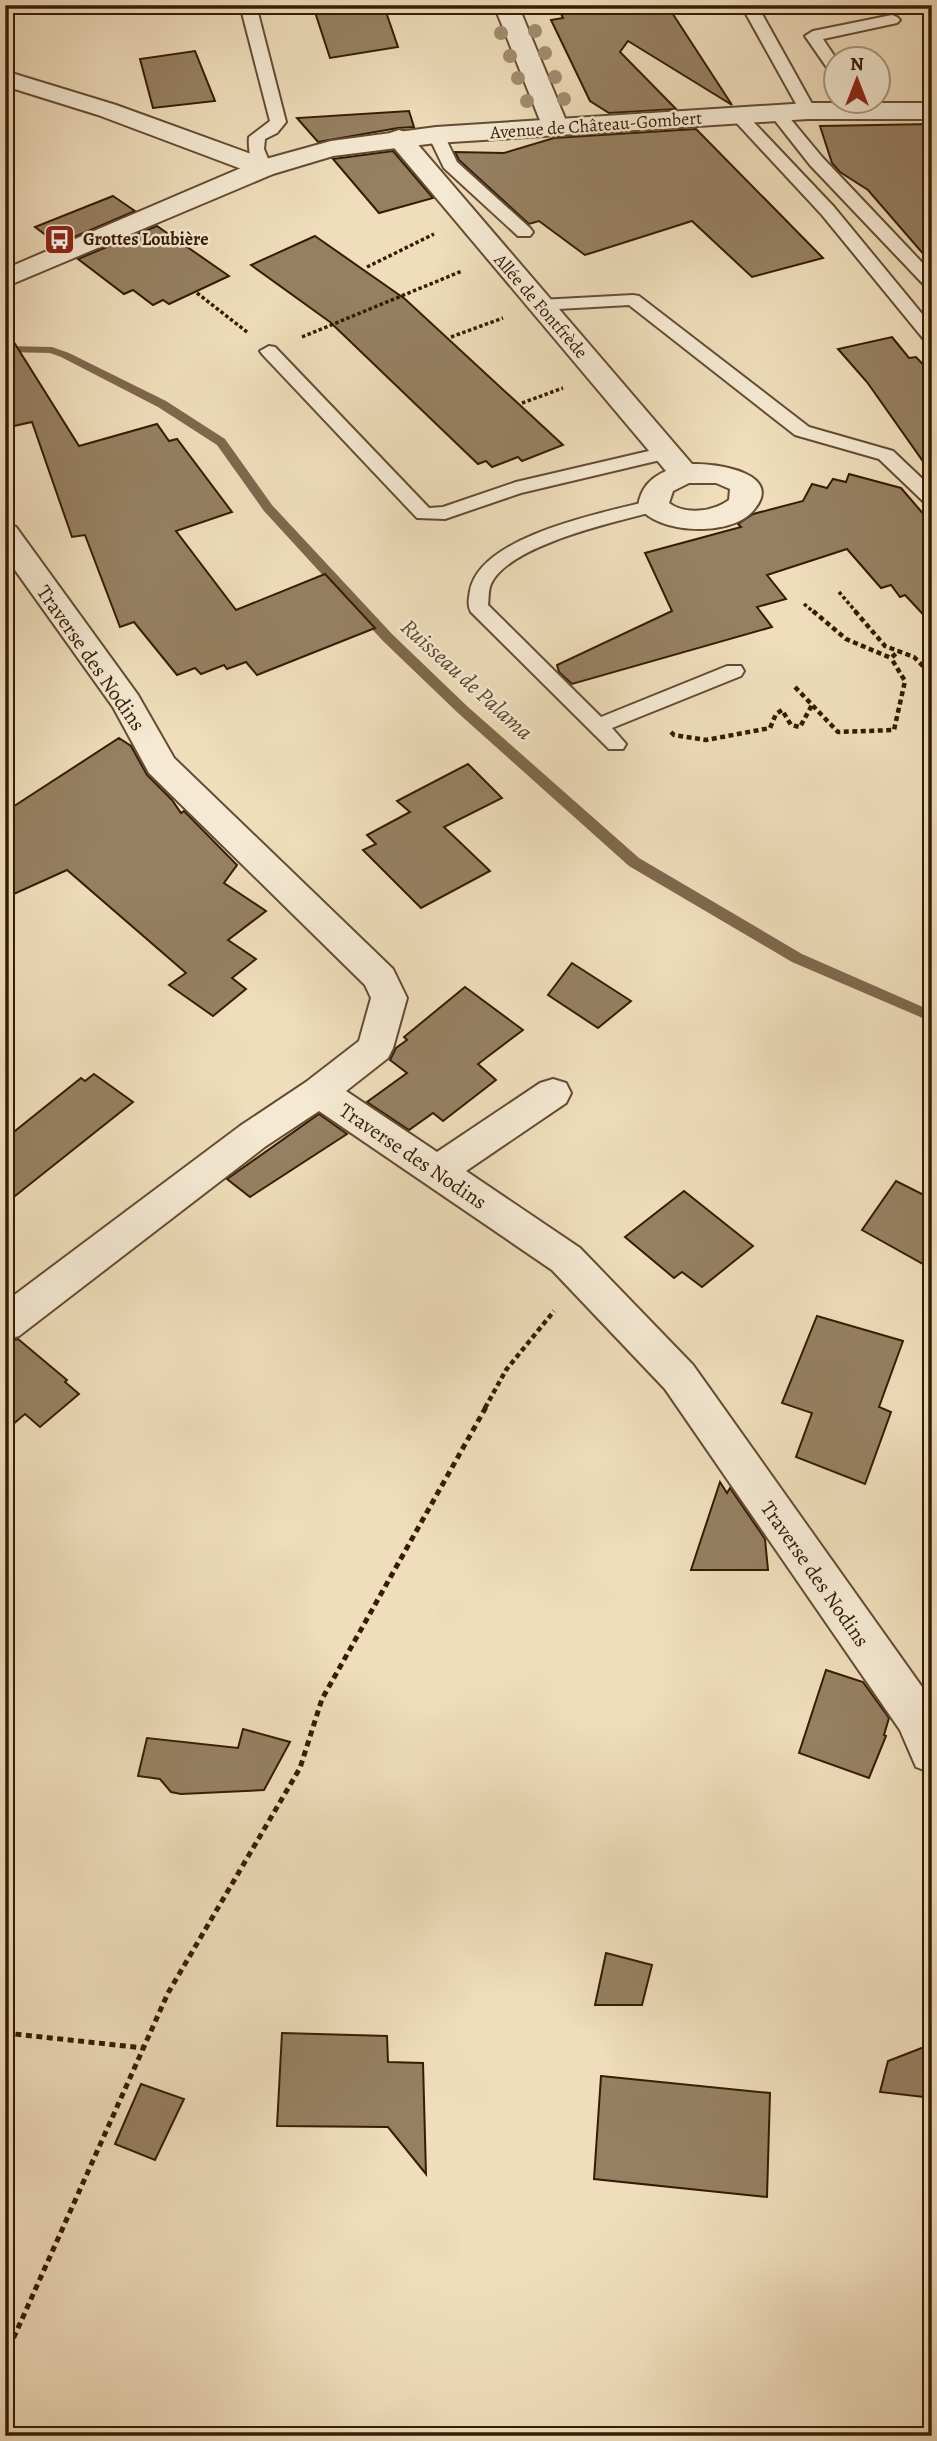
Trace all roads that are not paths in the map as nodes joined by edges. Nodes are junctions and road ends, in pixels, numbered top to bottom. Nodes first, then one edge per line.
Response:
1 (248, 5) edge
2 (506, 5) edge
3 (749, 5) edge
4 (892, 20) dead end
5 (822, 50) edge
6 (5, 78) edge
7 (892, 108) edge
8 (822, 110) edge
9 (808, 111) junction
10 (932, 111) edge
11 (777, 113) junction
12 (738, 116) junction
13 (556, 128) junction
14 (436, 135) junction
15 (399, 138) junction
16 (264, 168) junction
17 (524, 232) dead end
18 (5, 279) edge
19 (932, 284) edge
20 (540, 305) junction
21 (932, 338) edge
22 (269, 351) road end
23 (676, 463) junction
24 (932, 499) edge
25 (653, 506) junction
26 (5, 534) edge
27 (734, 671) dead end
28 (598, 726) junction
29 (616, 744) dead end
30 (319, 1092) junction
31 (552, 1093) dead end
32 (436, 1172) junction
33 (5, 1324) edge
34 (932, 1752) edge

1 - 16 lane
2 - 13 street
3 - 9 lane
4 - 5 lane
6 - 16 street
7 - 10 street, Avenue de Château-Gombert
8 - 9 street, Avenue de Château-Gombert
9 - 11 street, Avenue de Château-Gombert
11 - 12 street, Avenue de Château-Gombert
11 - 19 lane
12 - 13 street, Avenue de Château-Gombert
12 - 21 lane
13 - 14 street, Avenue de Château-Gombert
14 - 15 street, Avenue de Château-Gombert
14 - 17 lane
15 - 16 street, Avenue de Château-Gombert
15 - 20 street, Allée de Fontfrède
16 - 18 street, Avenue de Château-Gombert
20 - 23 street, Allée de Fontfrède
20 - 24 lane
22 - 23 lane
23 - 25 street
23 - 25 street
25 - 28 lane
26 - 30 street, Traverse des Nodins
27 - 28 lane
28 - 29 lane
30 - 32 street, Traverse des Nodins
30 - 33 street
31 - 32 street
32 - 34 street, Traverse des Nodins

